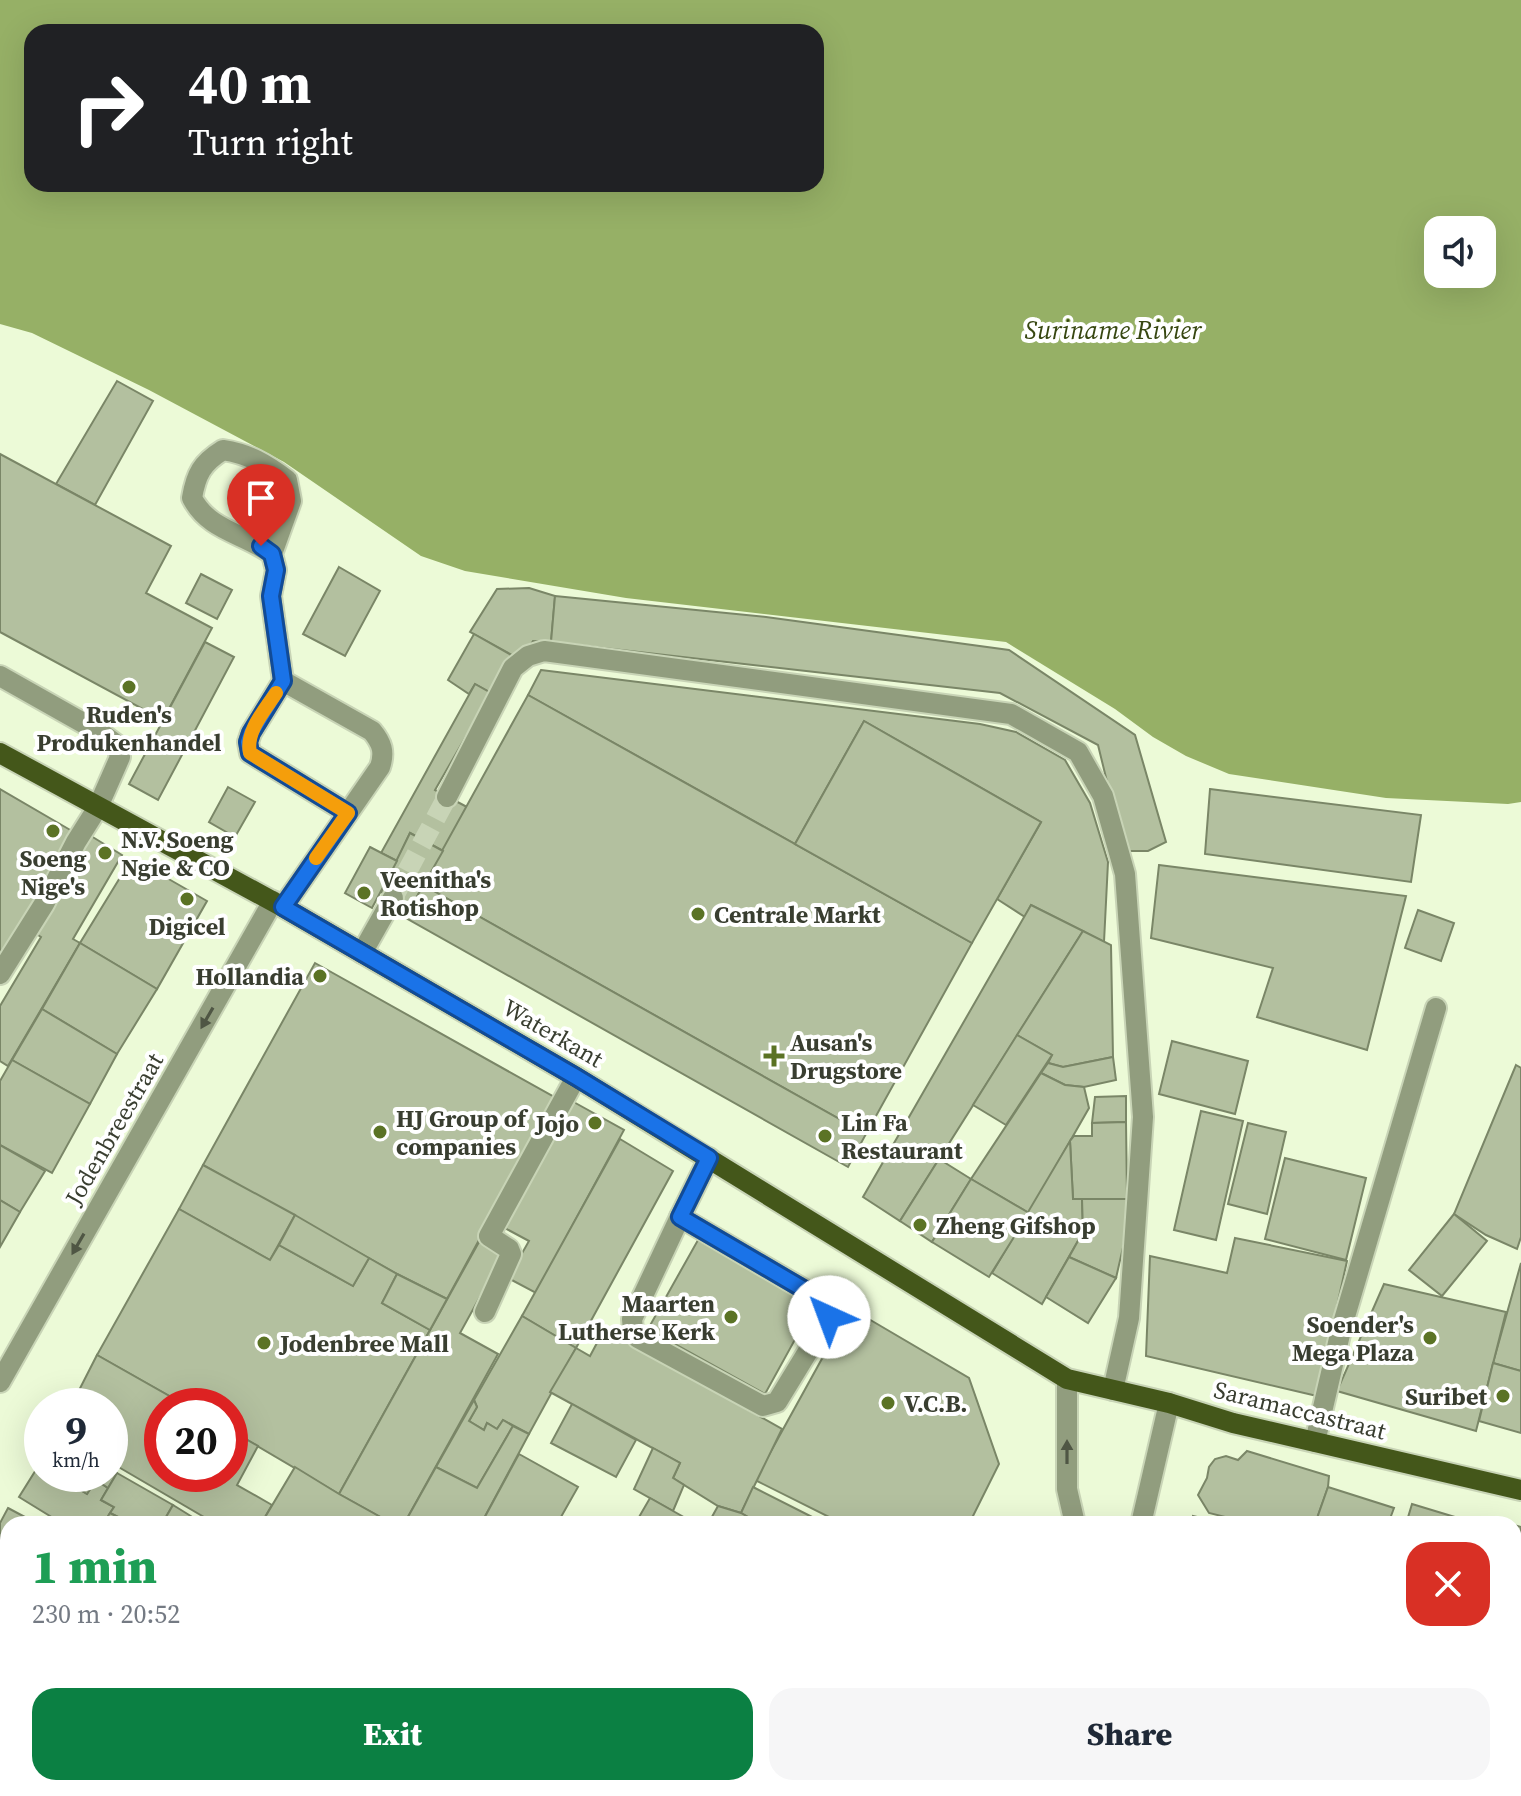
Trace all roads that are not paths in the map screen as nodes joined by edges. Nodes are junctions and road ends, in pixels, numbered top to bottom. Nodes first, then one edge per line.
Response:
1 (272, 554) junction
2 (0, 676) edge
3 (283, 681) junction
4 (0, 753) edge
5 (447, 797) tunnel mouth
6 (98, 807) junction
7 (348, 813) junction
8 (393, 898) tunnel mouth
9 (278, 904) junction
10 (362, 953) junction
11 (0, 974) edge
12 (1436, 1008) dead end
13 (576, 1077) junction
14 (709, 1158) junction
15 (680, 1217) junction
16 (485, 1312) dead end
17 (1067, 1379) junction
18 (0, 1382) edge
19 (1113, 1390) junction
20 (1169, 1403) junction
21 (1315, 1442) junction
22 (1521, 1490) edge
23 (1073, 1516) edge
24 (1139, 1516) edge

1 - 1 street
1 - 3 street
2 - 6 street
3 - 7 street
3 - 7 street, Jodenbreestraat
4 - 6 main road, Waterkant
5 - 19 street
6 - 9 main road, Waterkant
6 - 11 street
7 - 9 street, Jodenbreestraat
8 - 10 street
9 - 10 main road, Waterkant
9 -> 18 street, Jodenbreestraat
10 - 13 main road, Waterkant
12 - 21 street
13 - 14 main road, Waterkant
13 - 16 street
14 - 15 street
14 - 17 main road, Waterkant
15 - 15 street
17 - 19 main road, Saramaccastraat
23 -> 17 street
19 - 20 main road, Saramaccastraat
20 - 21 main road, Saramaccastraat
20 - 24 street
21 - 22 main road, Saramaccastraat

